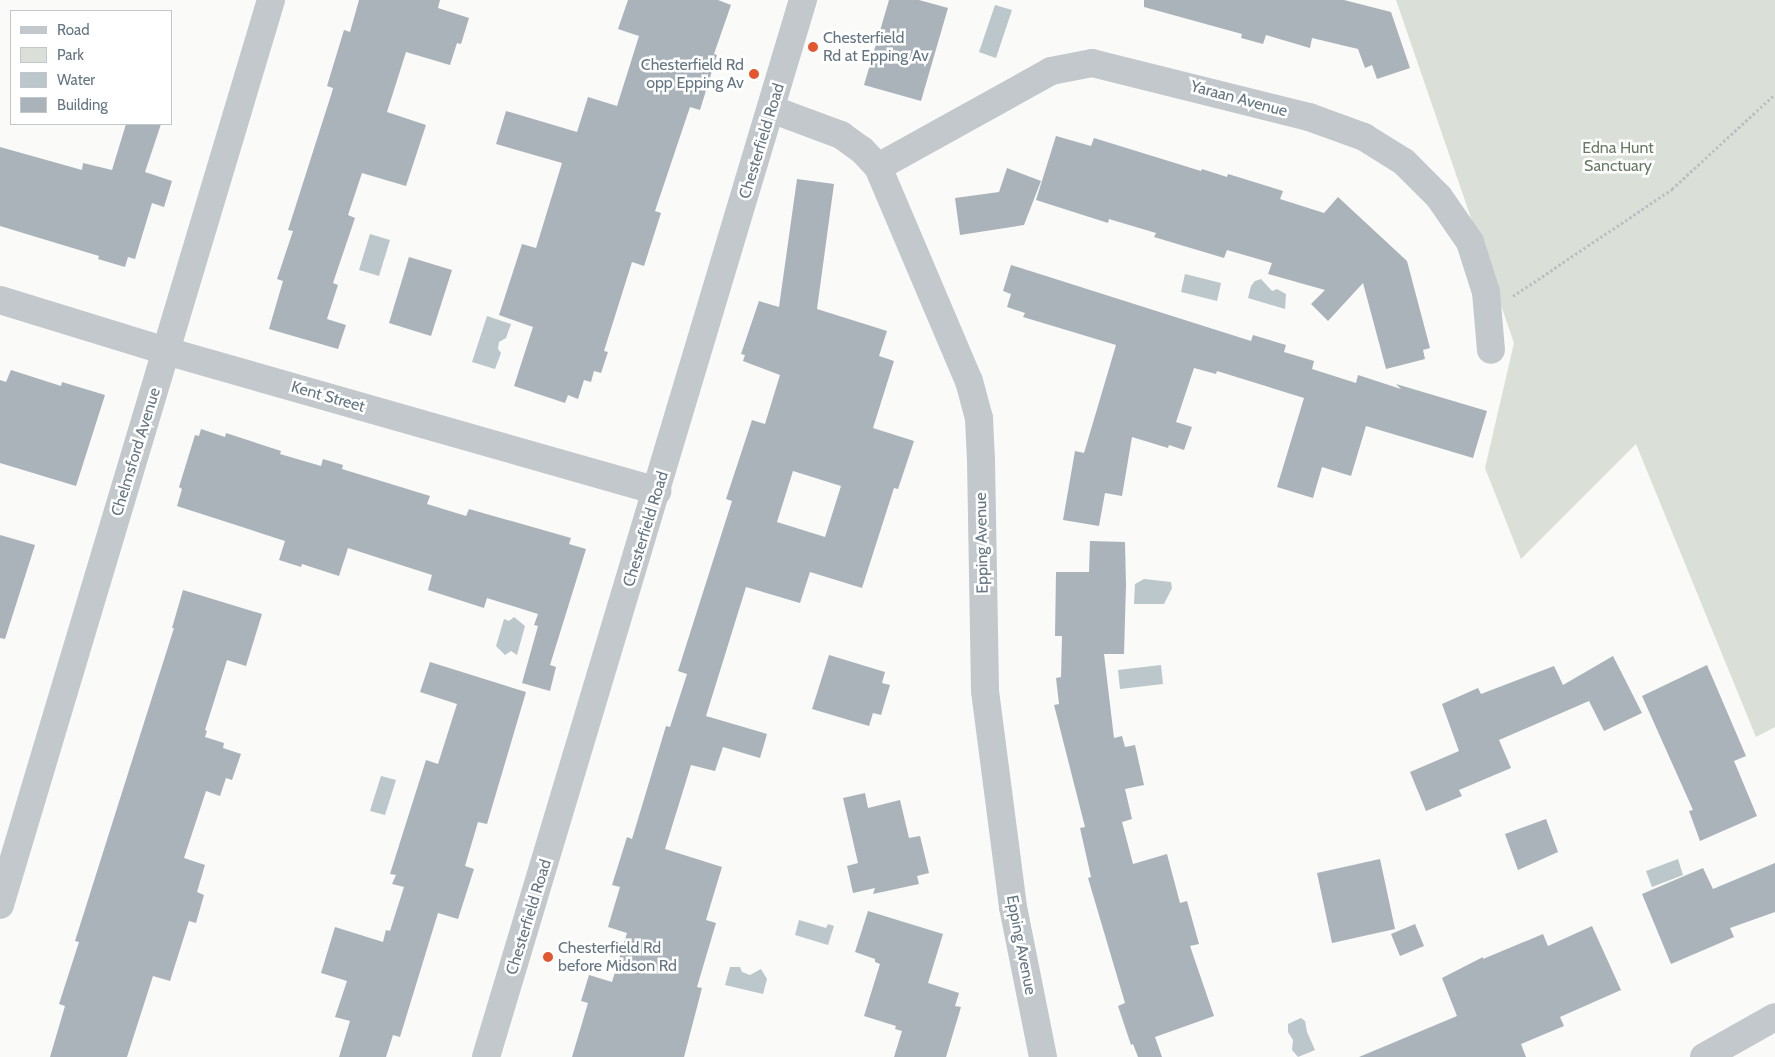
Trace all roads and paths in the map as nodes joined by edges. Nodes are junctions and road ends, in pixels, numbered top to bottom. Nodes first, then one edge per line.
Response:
1 (271, 0) edge
2 (803, 0) edge
3 (1775, 94) edge
4 (771, 109) junction
5 (878, 167) junction
6 (0, 300) edge
7 (1488, 313) junction
8 (1492, 350) dead end
9 (166, 351) junction
10 (657, 491) junction
11 (0, 905) edge
12 (1775, 1016) edge
13 (486, 1057) edge
14 (1043, 1057) edge
15 (1704, 1057) edge

1 - 9 street, Chelmsford Avenue
2 - 4 street, Chesterfield Road
3 - 7 path
4 - 5 street, Epping Avenue
4 - 10 street, Chesterfield Road
5 - 7 street, Yaraan Avenue
5 - 14 street, Epping Avenue
6 - 9 street, Kent Street
7 - 8 street, Yaraan Avenue
9 - 10 street, Kent Street
9 - 11 street, Chelmsford Avenue
10 - 13 street, Chesterfield Road
12 - 15 street

